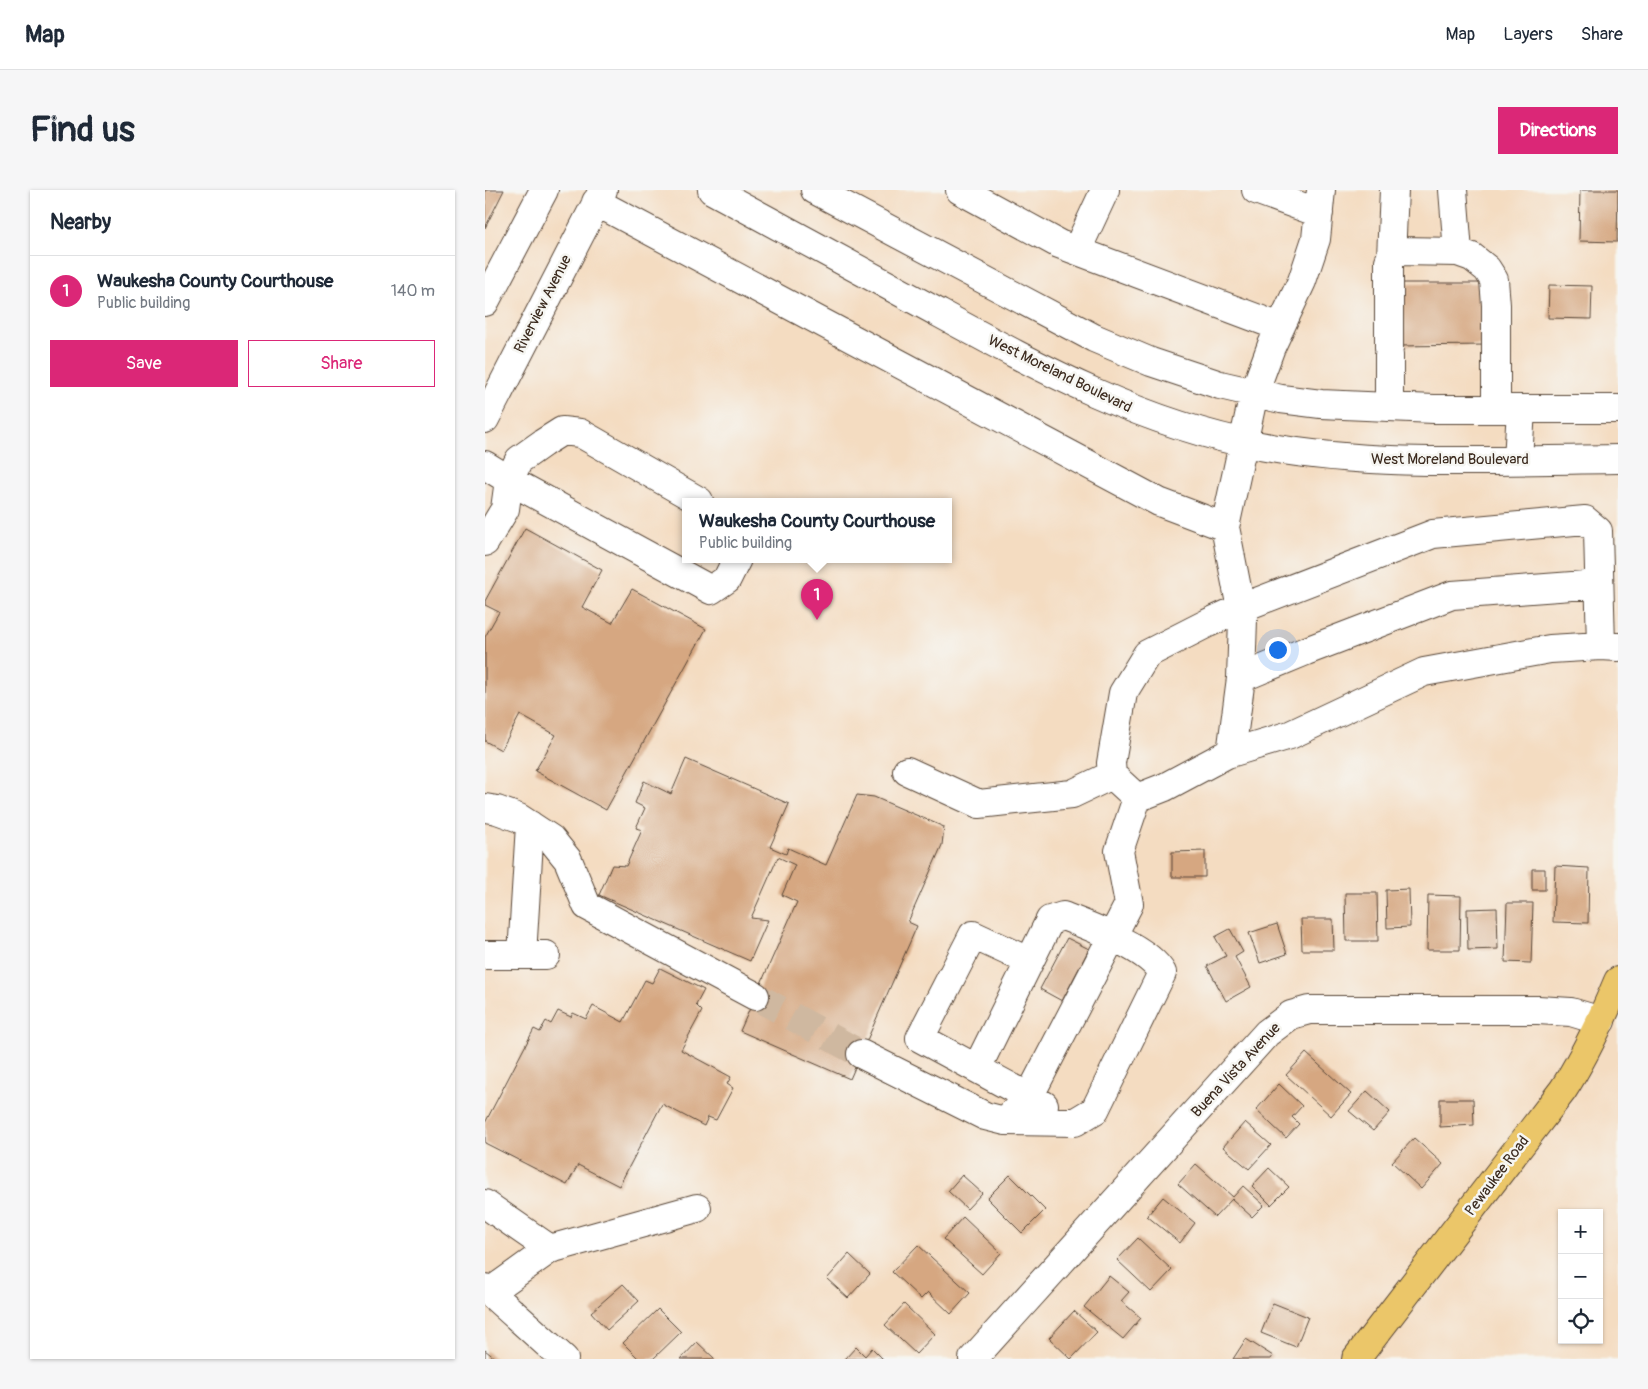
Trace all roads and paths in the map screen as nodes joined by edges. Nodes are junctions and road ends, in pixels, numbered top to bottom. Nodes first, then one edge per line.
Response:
1 (544, 190) edge
2 (712, 190) edge
3 (815, 190) edge
4 (960, 190) edge
5 (1105, 190) edge
6 (1256, 190) edge
7 (1394, 190) edge
8 (1453, 190) edge
9 (599, 196) edge
10 (1320, 202) edge
11 (1077, 250) junction
12 (1458, 252) junction
13 (1391, 257) junction
14 (485, 302) edge
15 (1280, 327) junction
16 (1254, 393) junction
17 (1389, 407) junction
18 (1509, 409) junction
19 (1618, 409) edge
20 (485, 419) edge
21 (1244, 442) junction
22 (1618, 459) edge
23 (1519, 460) junction
24 (485, 465) edge
25 (509, 480) junction
26 (694, 498) edge
27 (1225, 527) junction
28 (485, 542) edge
29 (735, 563) edge
30 (1599, 584) junction
31 (1241, 608) junction
32 (1609, 646) edge
33 (1241, 678) junction
34 (1231, 753) junction
35 (907, 771) dead end
36 (1112, 775) junction
37 (1137, 798) junction
38 (485, 808) edge
39 (530, 825) junction
40 (1112, 936) junction
41 (485, 955) edge
42 (1029, 961) junction
43 (1618, 981) edge
44 (755, 996) tunnel mouth
45 (1601, 1021) junction
46 (861, 1054) tunnel mouth
47 (977, 1068) junction
48 (1029, 1097) junction
49 (1005, 1121) junction
50 (1075, 1122) junction
51 (485, 1204) edge
52 (697, 1208) dead end
53 (550, 1249) junction
54 (487, 1290) edge
55 (564, 1359) edge
56 (973, 1359) edge
57 (1357, 1359) edge

1 - 14 street
2 - 21 street, West Moreland Boulevard
3 - 16 street
4 - 11 street
5 - 11 street
6 - 10 street
7 - 13 street
8 - 12 street
9 - 20 street, Riverview Avenue
9 - 27 street
10 - 15 street
11 - 15 street
12 - 13 street
12 - 18 street
13 - 17 street
15 - 16 street
16 - 17 street
16 - 21 street
17 - 18 street
18 - 19 street
18 - 23 street
21 - 23 street, West Moreland Boulevard
21 - 27 street
22 - 23 street, West Moreland Boulevard
24 - 25 street
25 - 26 street
25 - 28 street
25 - 29 street
27 - 31 street
30 - 31 street
30 - 32 street
30 - 33 street
31 - 33 street
31 - 36 street
32 - 34 street
33 - 34 street
34 - 37 street
35 - 36 street
36 - 37 street
37 - 40 street
38 - 39 street
39 - 41 street
39 - 44 street
40 - 42 street
40 - 48 street
40 - 50 street
42 - 47 street
42 - 47 street
43 - 45 main road, Pewaukee Road
45 - 56 street, Buena Vista Avenue
45 - 57 main road, Pewaukee Road
46 - 49 street
47 - 48 street
48 - 49 street
48 - 50 street
49 - 50 street
51 - 53 street
52 - 53 street
53 - 54 street
54 - 55 street

